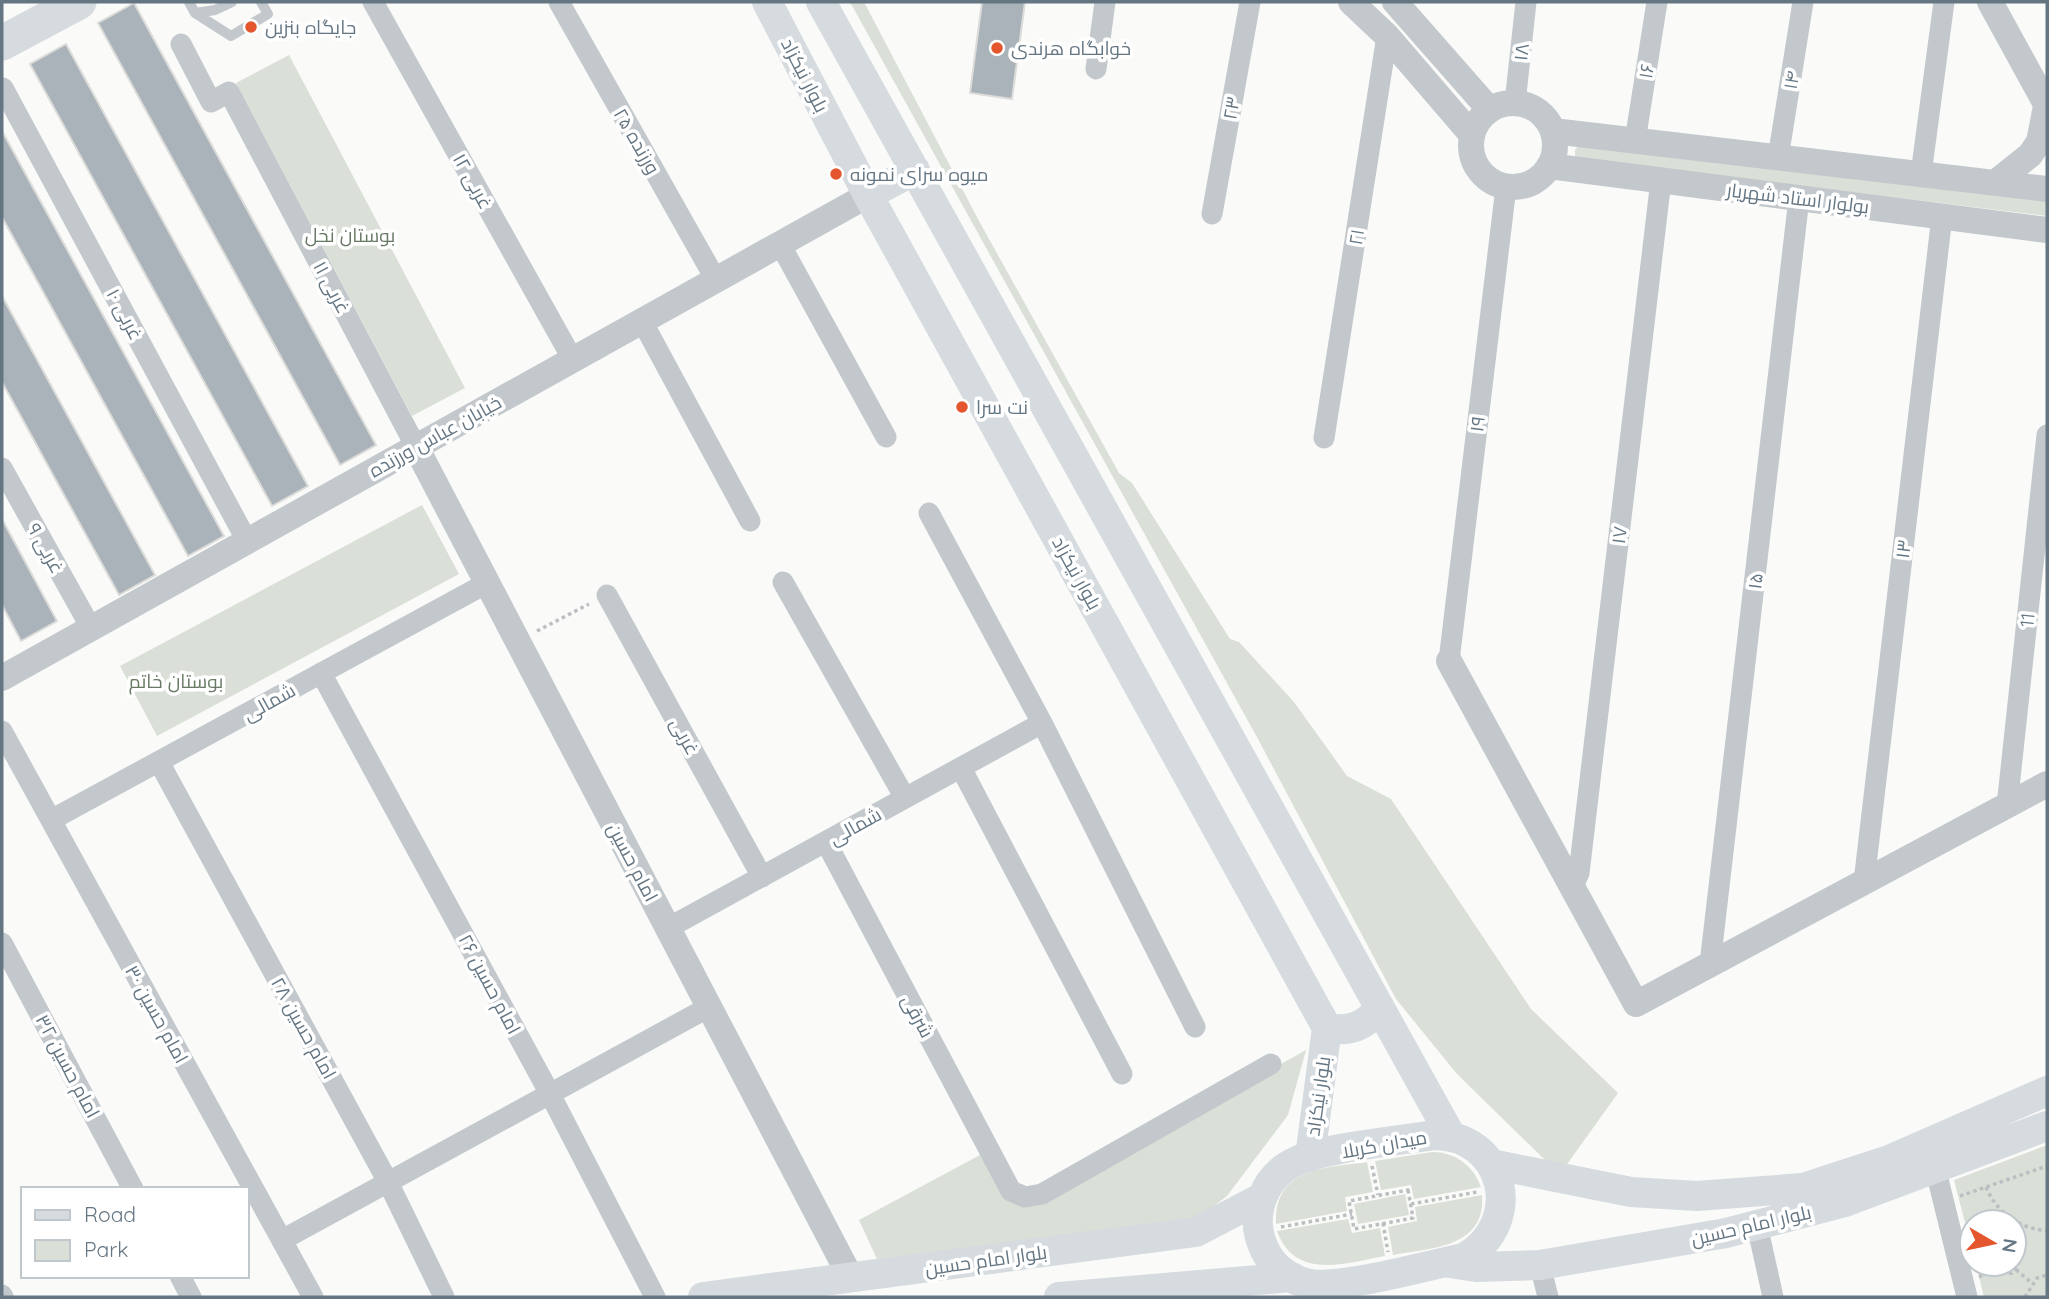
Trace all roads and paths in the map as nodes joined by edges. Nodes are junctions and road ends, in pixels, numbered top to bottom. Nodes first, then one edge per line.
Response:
1 (79, 2) edge
2 (189, 2) edge
3 (232, 2) edge
4 (261, 2) edge
5 (373, 2) edge
6 (558, 2) edge
7 (767, 2) edge
8 (821, 2) edge
9 (1105, 2) edge
10 (1251, 2) edge
11 (1351, 2) edge
12 (1395, 2) edge
13 (1526, 2) edge
14 (1657, 2) edge
15 (1803, 2) edge
16 (1944, 2) edge
17 (1990, 2) edge
18 (195, 13) junction
19 (1387, 36) junction
20 (2, 43) edge
21 (181, 44) dead end
22 (1096, 69) dead end
23 (3, 88) edge
24 (1515, 103) junction
25 (2047, 103) edge
26 (1490, 110) junction
27 (1553, 131) junction
28 (1472, 135) junction
29 (1635, 141) junction
30 (1778, 158) junction
31 (1549, 166) junction
32 (915, 170) junction
33 (1921, 174) junction
34 (1661, 180) junction
35 (1995, 183) junction
36 (1506, 187) junction
37 (2047, 189) edge
38 (868, 195) junction
39 (1799, 198) junction
40 (1212, 214) dead end
41 (1942, 216) junction
42 (2047, 230) edge
43 (780, 244) junction
44 (716, 280) junction
45 (642, 321) junction
46 (573, 360) junction
47 (2047, 435) edge
48 (886, 437) dead end
49 (1324, 438) dead end
50 (416, 447) junction
51 (2, 468) edge
52 (929, 513) dead end
53 (750, 522) dead end
54 (247, 541) junction
55 (783, 582) dead end
56 (487, 583) junction
57 (607, 595) joint
58 (91, 628) junction
59 (517, 641) junction
60 (1448, 661) joint
61 (321, 673) junction
62 (2, 678) edge
63 (1042, 723) junction
64 (2, 731) edge
65 (159, 762) junction
66 (961, 768) junction
67 (2047, 784) edge
68 (905, 798) junction
69 (2007, 806) junction
70 (51, 820) junction
71 (826, 842) junction
72 (762, 877) junction
73 (1864, 882) junction
74 (1573, 888) junction
75 (668, 928) junction
76 (2, 943) edge
77 (1710, 964) junction
78 (709, 1007) junction
79 (1380, 1008) junction
80 (1195, 1027) dead end
81 (1327, 1028) junction
82 (1271, 1064) dead end
83 (1122, 1074) dead end
84 (2047, 1091) edge
85 (550, 1094) junction
86 (2047, 1126) edge
87 (1451, 1136) junction
88 (1369, 1146) junction
89 (1310, 1157) junction
90 (2047, 1166) edge
91 (1935, 1167) junction
92 (1495, 1176) junction
93 (388, 1182) junction
94 (132, 1187) edge
95 (1986, 1187) junction
96 (1378, 1195) junction
97 (1261, 1198) junction
98 (1944, 1201) junction
99 (1410, 1204) junction
100 (1998, 1208) edge
101 (1352, 1214) junction
102 (1383, 1223) junction
103 (1757, 1225) junction
104 (2028, 1226) edge
105 (1258, 1231) junction
106 (2047, 1231) edge
107 (282, 1240) junction
108 (1539, 1265) junction
109 (1418, 1267) junction
110 (2047, 1275) edge
111 (181, 1278) edge
112 (2026, 1278) edge
113 (2032, 1283) junction
114 (1311, 1286) edge
115 (852, 1287) edge
116 (1175, 1292) edge
117 (191, 1297) edge
118 (313, 1297) edge
119 (444, 1297) edge
120 (654, 1297) edge
121 (703, 1297) edge
122 (1059, 1297) edge
123 (1377, 1297) edge
124 (1548, 1297) edge
125 (1773, 1297) edge
126 (1968, 1297) edge
127 (2025, 1297) edge

1 - 20 highway
2 - 18 lane
3 - 18 lane
4 - 18 lane
5 - 46 street, غربی ۱۲
6 - 44 street, ورزنده ۲۵
7 - 38 main road, بلوار نیکزاد
8 - 32 main road
9 - 22 street
10 - 40 street, ۲۳
11 - 19 street
12 - 26 street
13 - 24 street, ۱۸
14 - 29 street, ۱۶
15 - 30 street, ۱۴
16 - 33 street
17 - 25 street
19 - 28 street
19 - 49 street, ۲۱
21 - 50 street, غربی ۱۱
23 - 54 street, غربی ۱۰
24 - 26 street
24 - 27 street
25 - 35 street
26 - 28 street
27 - 29 street, بولوار استاد شهریار
27 - 31 street
28 - 36 street
29 - 30 street, بولوار استاد شهریار
30 - 33 street, بولوار استاد شهریار
31 - 34 street, بولوار استاد شهریار
31 - 36 street
32 - 38 main road
32 - 79 main road
33 - 35 street, بولوار استاد شهریار
34 - 39 street, بولوار استاد شهریار
34 - 74 street, ۱۷
35 - 37 street, بولوار استاد شهریار
36 - 60 street, ۱۹
38 - 43 street, خیابان عباس ورزنده
38 - 81 main road, بلوار نیکزاد
39 - 41 street, بولوار استاد شهریار
39 - 77 street, ۱۵
41 - 42 street, بولوار استاد شهریار
41 - 73 street, ۱۳
43 - 44 street, خیابان عباس ورزنده
43 - 48 street
44 - 45 street, خیابان عباس ورزنده
45 - 46 street, خیابان عباس ورزنده
45 - 53 street
46 - 50 street, خیابان عباس ورزنده
47 - 69 street, 11
50 - 54 street, خیابان عباس ورزنده
50 - 56 street, امام حسین
51 - 58 street, غربی ۹
52 - 63 street
54 - 58 street, خیابان عباس ورزنده
55 - 68 street
56 - 59 street, امام حسین
56 - 61 street, شمالی
57 - 59 path
57 - 72 street, غربی
58 - 62 street, خیابان عباس ورزنده
59 - 75 street, امام حسین
60 - 74 street
61 - 65 street, شمالی
61 - 85 street, امام حسین ۲۶
63 - 66 street, شمالی
63 - 80 street
64 - 70 street, امام حسین ۳۰
65 - 70 street, شمالی
65 - 93 street, امام حسین ۲۸
66 - 68 street, شمالی
66 - 83 street
67 - 69 street
68 - 71 street, شمالی
69 - 73 street
70 - 107 street, امام حسین ۳۰
71 - 72 street, شمالی
71 - 82 street, شرقی
72 - 75 street, شمالی
73 - 77 street
74 - 77 street
75 - 78 street, امام حسین
76 - 94 street, امام حسین ۳۲
78 - 85 street
78 - 115 street, امام حسین
79 - 81 main road
79 - 87 main road
81 - 89 main road, بلوار نیکزاد
84 - 92 main road, بلوار امام حسین
85 - 93 street
85 - 120 street, امام حسین ۲۶
86 - 91 main road, بلوار امام حسین
87 - 88 main road, میدان کربلا
87 - 92 main road, میدان کربلا
88 - 89 main road, میدان کربلا
88 - 96 path
89 - 97 main road, میدان کربلا
90 - 95 path
91 - 98 street
91 - 103 main road, بلوار امام حسین
92 - 99 path
92 - 109 main road
93 - 107 street
93 - 119 street, امام حسین ۲۸
95 - 98 path
95 - 100 path
96 - 99 path
96 - 101 path
97 - 105 main road
97 - 115 main road, بلوار امام حسین
98 - 126 street
99 - 102 path
101 - 102 path
101 - 105 path
102 - 109 path
103 - 108 main road, بلوار امام حسین
103 - 125 street
104 - 106 path
105 - 114 main road
107 - 118 street, امام حسین ۳۰
108 - 109 main road, بلوار امام حسین
108 - 124 street
109 - 114 main road
109 - 123 main road
110 - 113 path
111 - 117 street
112 - 113 path
113 - 127 path
114 - 116 main road
115 - 121 main road, بلوار امام حسین
116 - 122 main road

